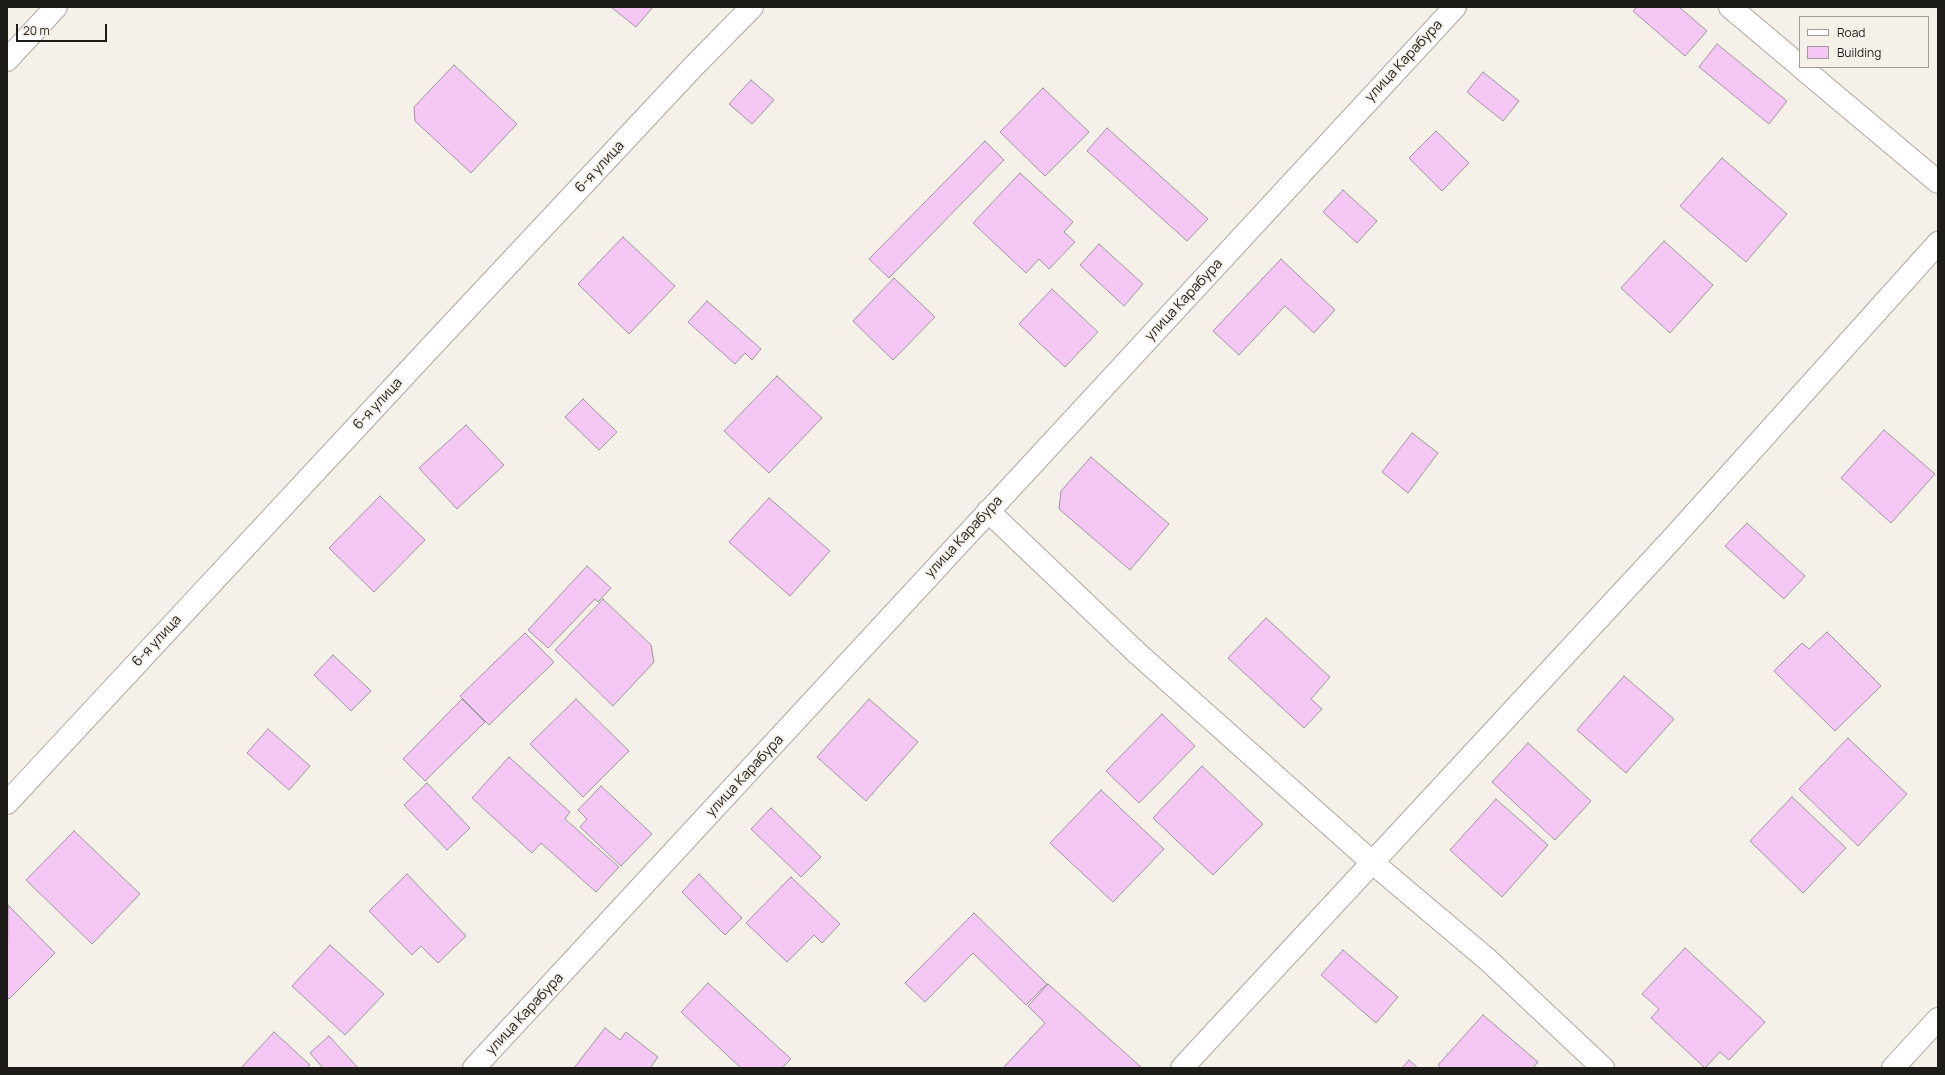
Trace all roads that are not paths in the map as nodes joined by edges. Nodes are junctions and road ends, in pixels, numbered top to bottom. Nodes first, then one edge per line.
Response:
1 (56, 7) edge
2 (752, 7) edge
3 (1455, 7) edge
4 (1730, 7) edge
5 (7, 60) edge
6 (1799, 64) edge
7 (1803, 68) edge
8 (1938, 182) edge
9 (1938, 243) edge
10 (988, 511) junction
11 (7, 803) edge
12 (1374, 863) junction
13 (1938, 1019) edge
14 (474, 1068) edge
15 (1182, 1068) edge
16 (1603, 1068) edge
17 (1893, 1068) edge

1 - 5 street
2 - 11 street, 6-я улица
3 - 10 street, улица Карабура
4 - 6 street
7 - 8 street
9 - 12 street
10 - 12 street
10 - 14 street, улица Карабура
12 - 15 street
12 - 16 street
13 - 17 street

